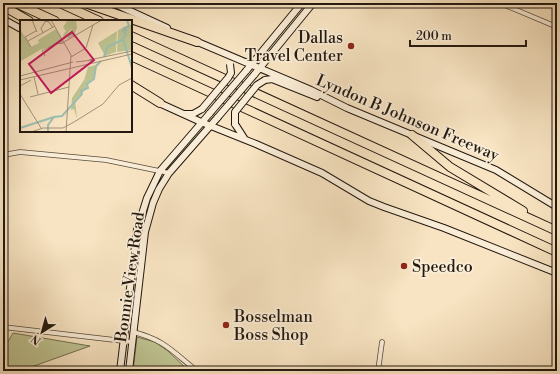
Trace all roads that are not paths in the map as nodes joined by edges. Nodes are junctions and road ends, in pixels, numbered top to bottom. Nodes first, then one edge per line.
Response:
1 (16, 3) edge
2 (60, 3) edge
3 (85, 3) edge
4 (113, 3) edge
5 (302, 3) edge
6 (313, 3) edge
7 (500, 3) edge
8 (3, 6) edge
9 (291, 15) junction
10 (3, 19) edge
11 (27, 20) edge
12 (53, 20) edge
13 (97, 20) edge
14 (298, 21) junction
15 (557, 27) edge
16 (20, 28) edge
17 (132, 36) edge
18 (197, 42) junction
19 (222, 52) junction
20 (132, 56) edge
21 (252, 65) junction
22 (260, 68) junction
23 (132, 86) edge
24 (132, 89) edge
25 (160, 103) junction
26 (347, 108) junction
27 (183, 114) junction
28 (201, 122) junction
29 (210, 126) junction
30 (412, 134) junction
31 (244, 139) junction
32 (3, 155) edge
33 (160, 171) junction
34 (169, 173) junction
35 (557, 206) edge
36 (137, 230) junction
37 (557, 231) edge
38 (145, 235) junction
39 (557, 252) edge
40 (557, 274) edge
41 (3, 326) edge
42 (133, 332) junction
43 (124, 341) junction
44 (132, 342) junction
45 (382, 342) dead end
46 (120, 371) edge
47 (129, 371) edge
48 (197, 371) edge
49 (378, 371) edge

1 - 12 highway
2 - 13 highway
3 - 18 highway
4 - 18 main road, Lyndon B Johnson Freeway
5 - 9 main road, Bonnie View Road
6 - 14 main road, Bonnie View Road
7 - 15 street
8 - 11 highway
9 - 14 main road
9 - 21 main road, Bonnie View Road
10 - 16 main road
14 - 22 main road, Bonnie View Road
17 - 37 highway
18 - 19 main road, Lyndon B Johnson Freeway
19 - 21 main road, Lyndon B Johnson Freeway
19 - 27 main road, bridge
20 - 39 highway
21 - 22 main road, Lyndon B Johnson Freeway
21 - 28 main road, Bonnie View Road, bridge
22 - 26 main road, Lyndon B Johnson Freeway
22 - 29 main road, Bonnie View Road, bridge
23 - 25 highway
24 - 25 main road
25 - 27 main road
26 - 30 main road, Lyndon B Johnson Freeway
26 - 31 main road, bridge
27 - 28 main road
28 - 29 main road
28 - 33 main road, Bonnie View Road
29 - 31 main road
29 - 34 main road, Bonnie View Road
30 - 35 main road, Lyndon B Johnson Freeway
30 - 37 highway
31 - 40 main road
32 - 33 street
33 - 34 street
33 - 36 main road, Bonnie View Road
34 - 38 main road, Bonnie View Road
36 - 38 main road
36 - 43 main road, Bonnie View Road
38 - 42 main road, Bonnie View Road
41 - 43 street
42 - 44 main road, Bonnie View Road
42 - 48 street
43 - 44 street
43 - 46 main road, Bonnie View Road
44 - 47 main road, Bonnie View Road
45 - 49 street

